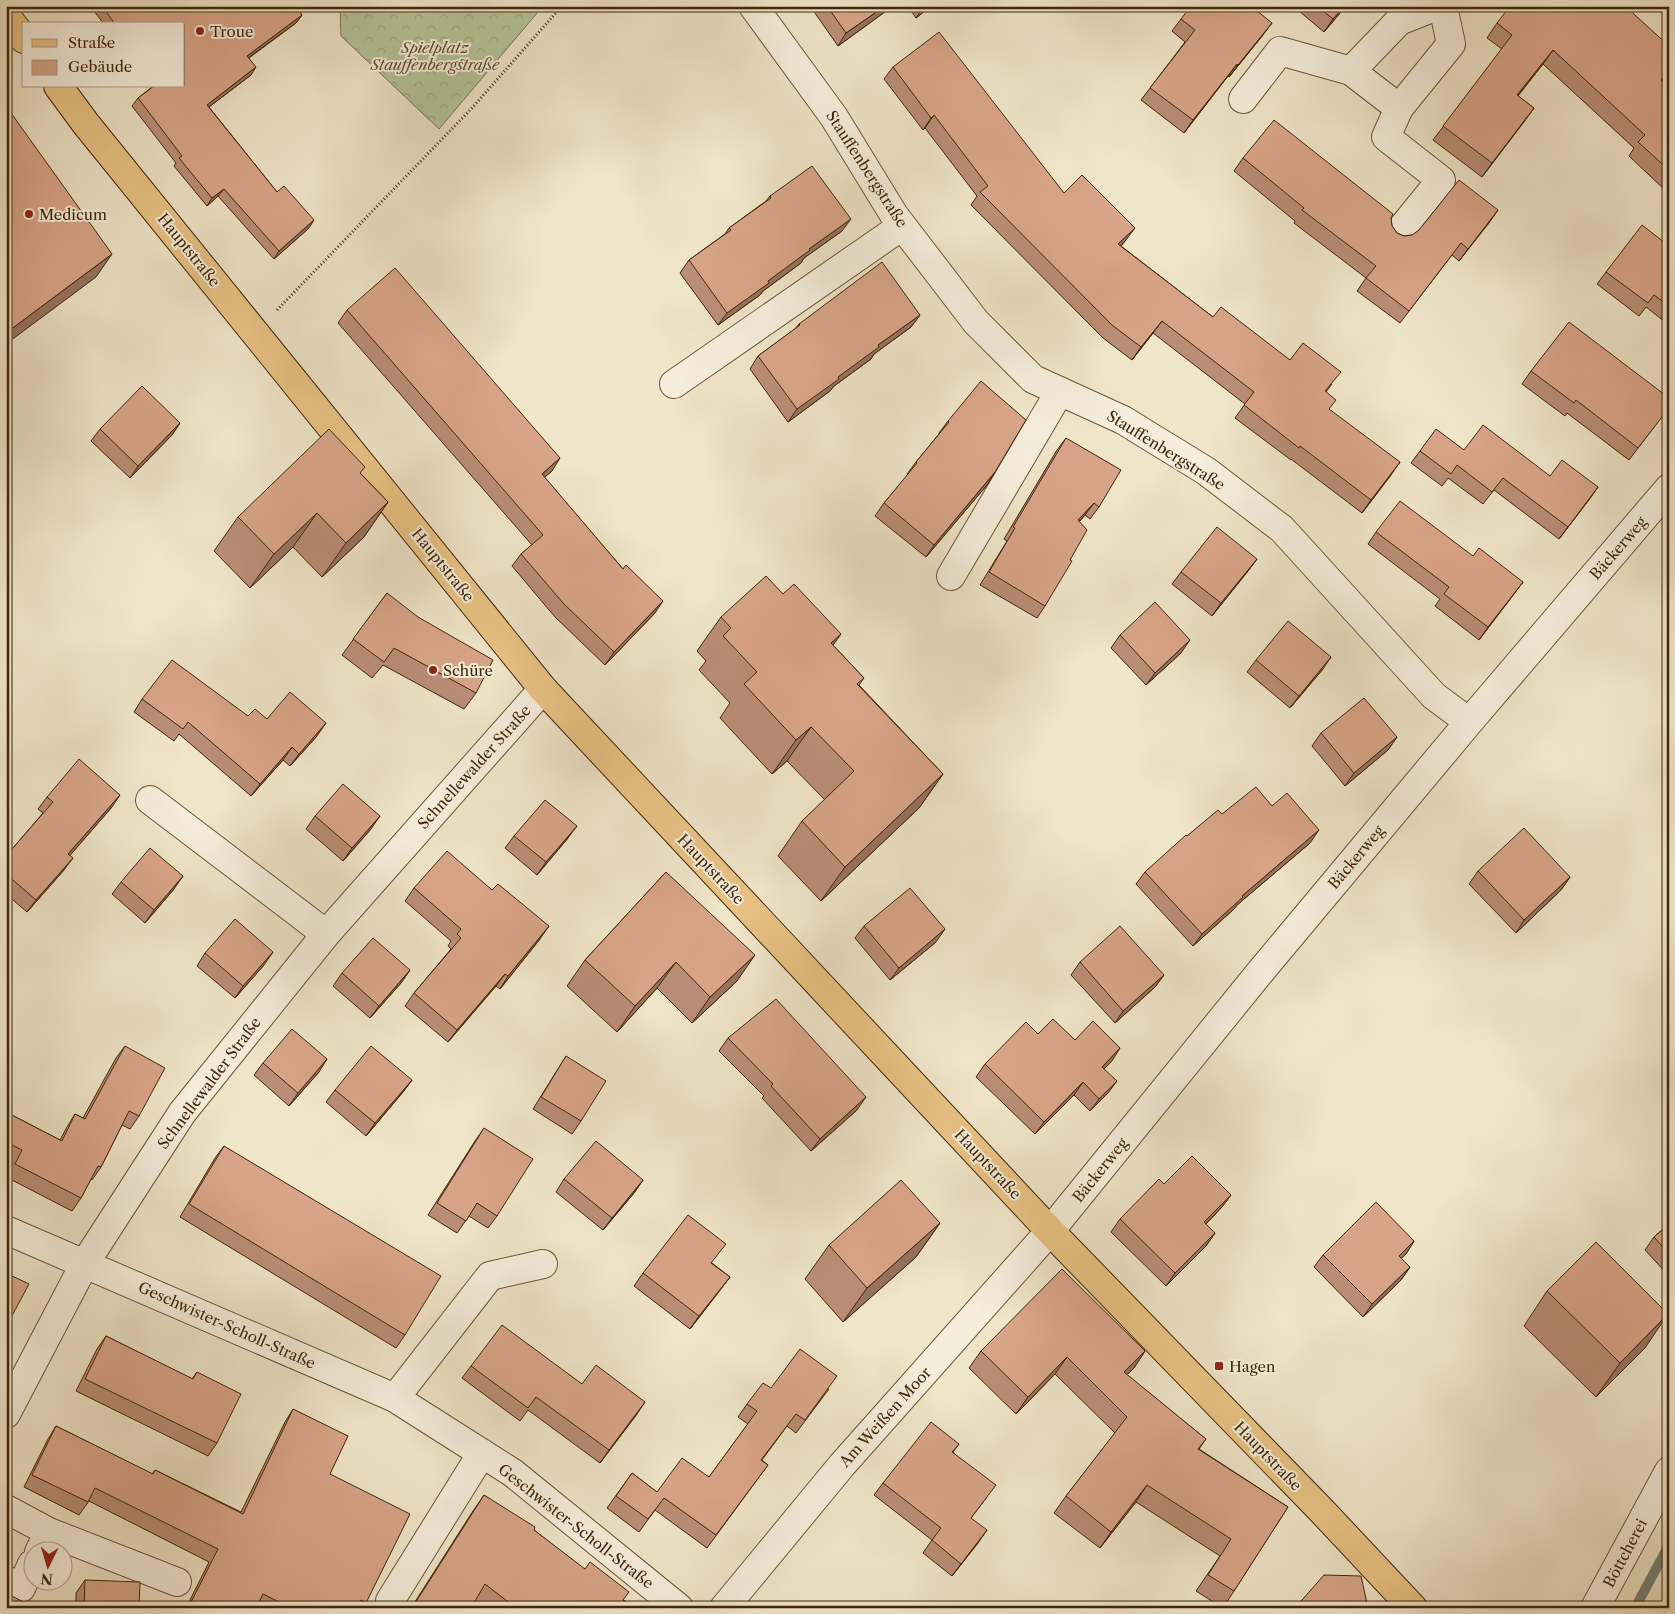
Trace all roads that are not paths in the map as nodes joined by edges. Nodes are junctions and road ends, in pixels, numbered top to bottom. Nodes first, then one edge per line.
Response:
1 (752, 6) edge
2 (1428, 8) edge
3 (6, 16) edge
4 (22, 36) edge
5 (1351, 71) junction
6 (59, 88) edge
7 (1243, 98) dead end
8 (1399, 108) junction
9 (902, 226) junction
10 (1398, 233) edge
11 (674, 384) dead end
12 (1060, 391) junction
13 (1669, 488) edge
14 (952, 576) dead end
15 (543, 689) junction
16 (1468, 722) junction
17 (150, 800) dead end
18 (326, 934) junction
19 (6, 1230) edge
20 (1050, 1231) junction
21 (85, 1263) junction
22 (543, 1264) dead end
23 (396, 1398) junction
24 (6, 1414) edge
25 (482, 1453) junction
26 (1669, 1471) edge
27 (6, 1509) edge
28 (44, 1542) edge
29 (72, 1550) edge
30 (6, 1580) edge
31 (177, 1582) dead end
32 (22, 1586) edge
33 (390, 1601) dead end
34 (679, 1608) edge
35 (724, 1608) edge
36 (1413, 1608) edge
37 (1595, 1608) edge

1 - 9 street, Stauffenbergstraße
2 - 5 street
2 - 8 street
3 - 4 main road
5 - 7 street
5 - 8 street
6 - 15 main road, Hauptstraße
8 - 10 street
9 - 11 street
9 - 12 street, Stauffenbergstraße
12 - 14 street
12 - 16 street, Stauffenbergstraße
13 - 16 street, Bäckerweg
15 - 18 street, Schnellewalder Straße
15 - 20 main road, Hauptstraße
16 - 20 street, Bäckerweg
17 - 18 street
18 - 21 street, Schnellewalder Straße
19 - 21 street, Geschwister-Scholl-Straße
20 - 35 street, Am Weißen Moor
20 - 36 main road, Hauptstraße
21 - 23 street, Geschwister-Scholl-Straße
21 - 24 street
22 - 23 street
23 - 25 street, Geschwister-Scholl-Straße
25 - 33 street
25 - 34 street, Geschwister-Scholl-Straße
26 - 37 street, Böttcherei
27 - 28 street
29 - 31 street
30 - 32 street

